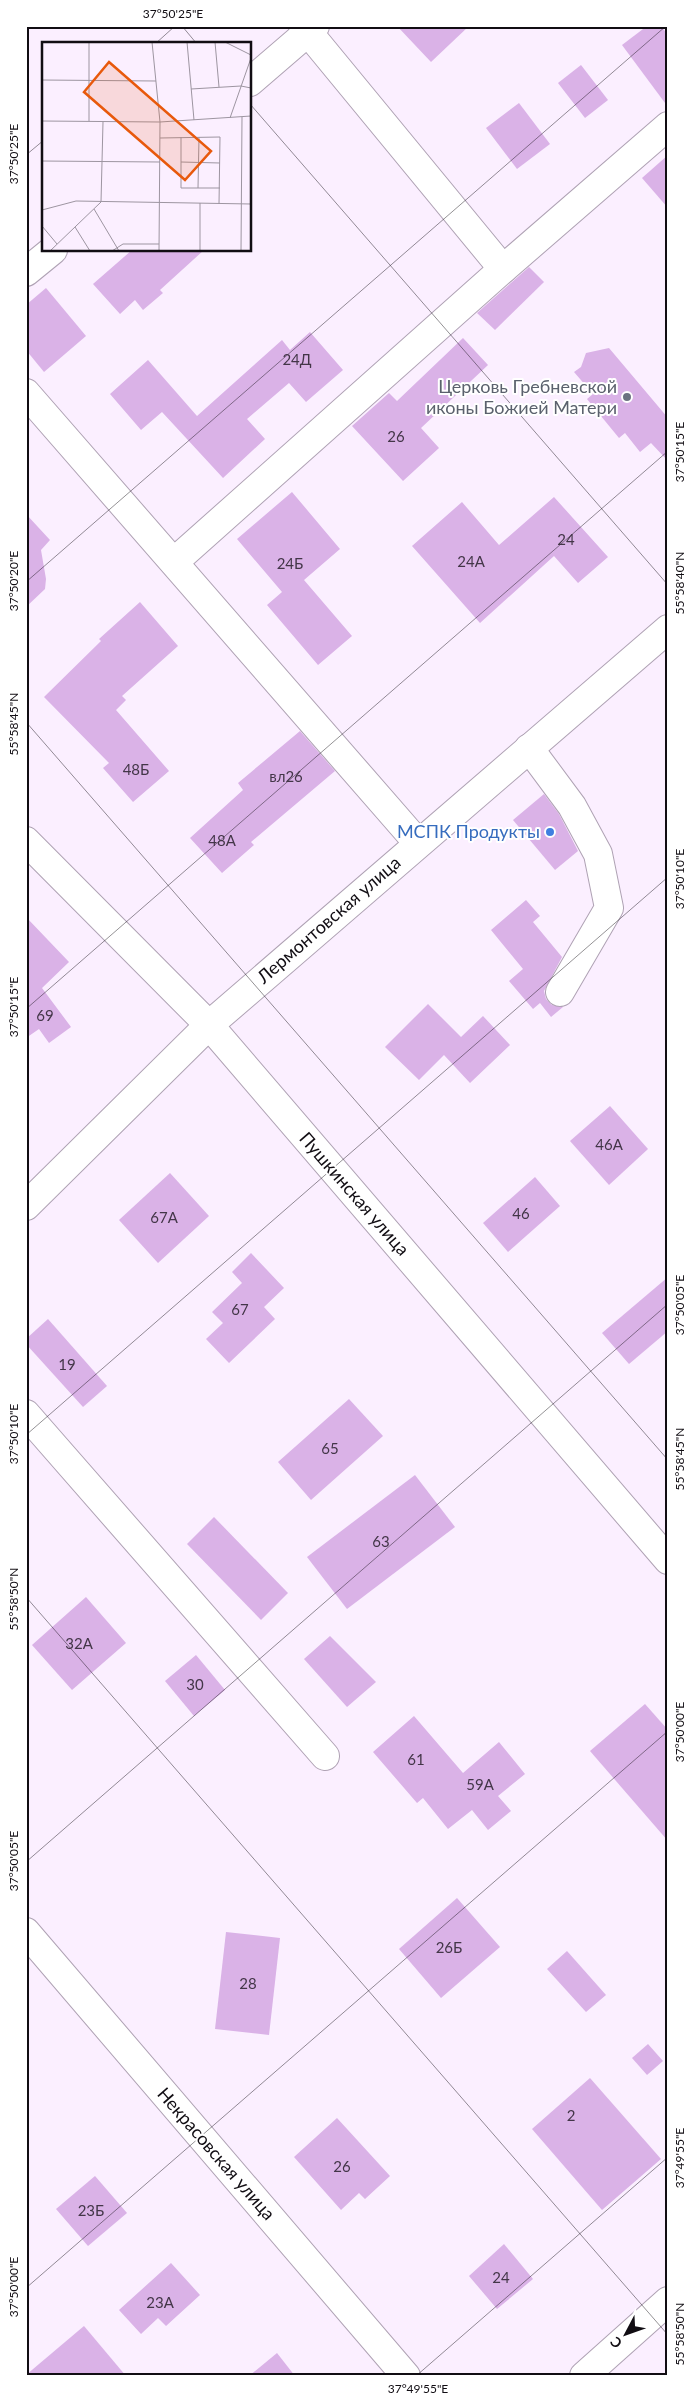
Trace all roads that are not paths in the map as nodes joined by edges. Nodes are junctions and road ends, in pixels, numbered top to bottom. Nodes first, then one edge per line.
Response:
1 (309, 28) edge
2 (251, 81) edge
3 (668, 126) edge
4 (52, 251) edge
5 (503, 269) junction
6 (26, 272) edge
7 (26, 392) edge
8 (174, 562) junction
9 (668, 629) edge
10 (529, 748) junction
11 (26, 841) edge
12 (418, 843) junction
13 (560, 992) dead end
14 (209, 1025) junction
15 (26, 1206) edge
16 (26, 1414) edge
17 (668, 1560) edge
18 (325, 1756) dead end
19 (26, 1932) edge
20 (668, 2302) edge
21 (406, 2376) edge
22 (584, 2376) edge

1 - 2 street
1 - 5 street
3 - 5 street
4 - 6 street
5 - 8 street
7 - 8 street
8 - 12 street
9 - 10 street, Лермонтовская улица
10 - 12 street, Лермонтовская улица
10 - 13 street
11 - 14 street, Пушкинская улица
12 - 14 street, Лермонтовская улица
14 - 15 street, Лермонтовская улица
14 - 17 street, Пушкинская улица
16 - 18 street
19 - 21 street, Некрасовская улица
20 - 22 street

